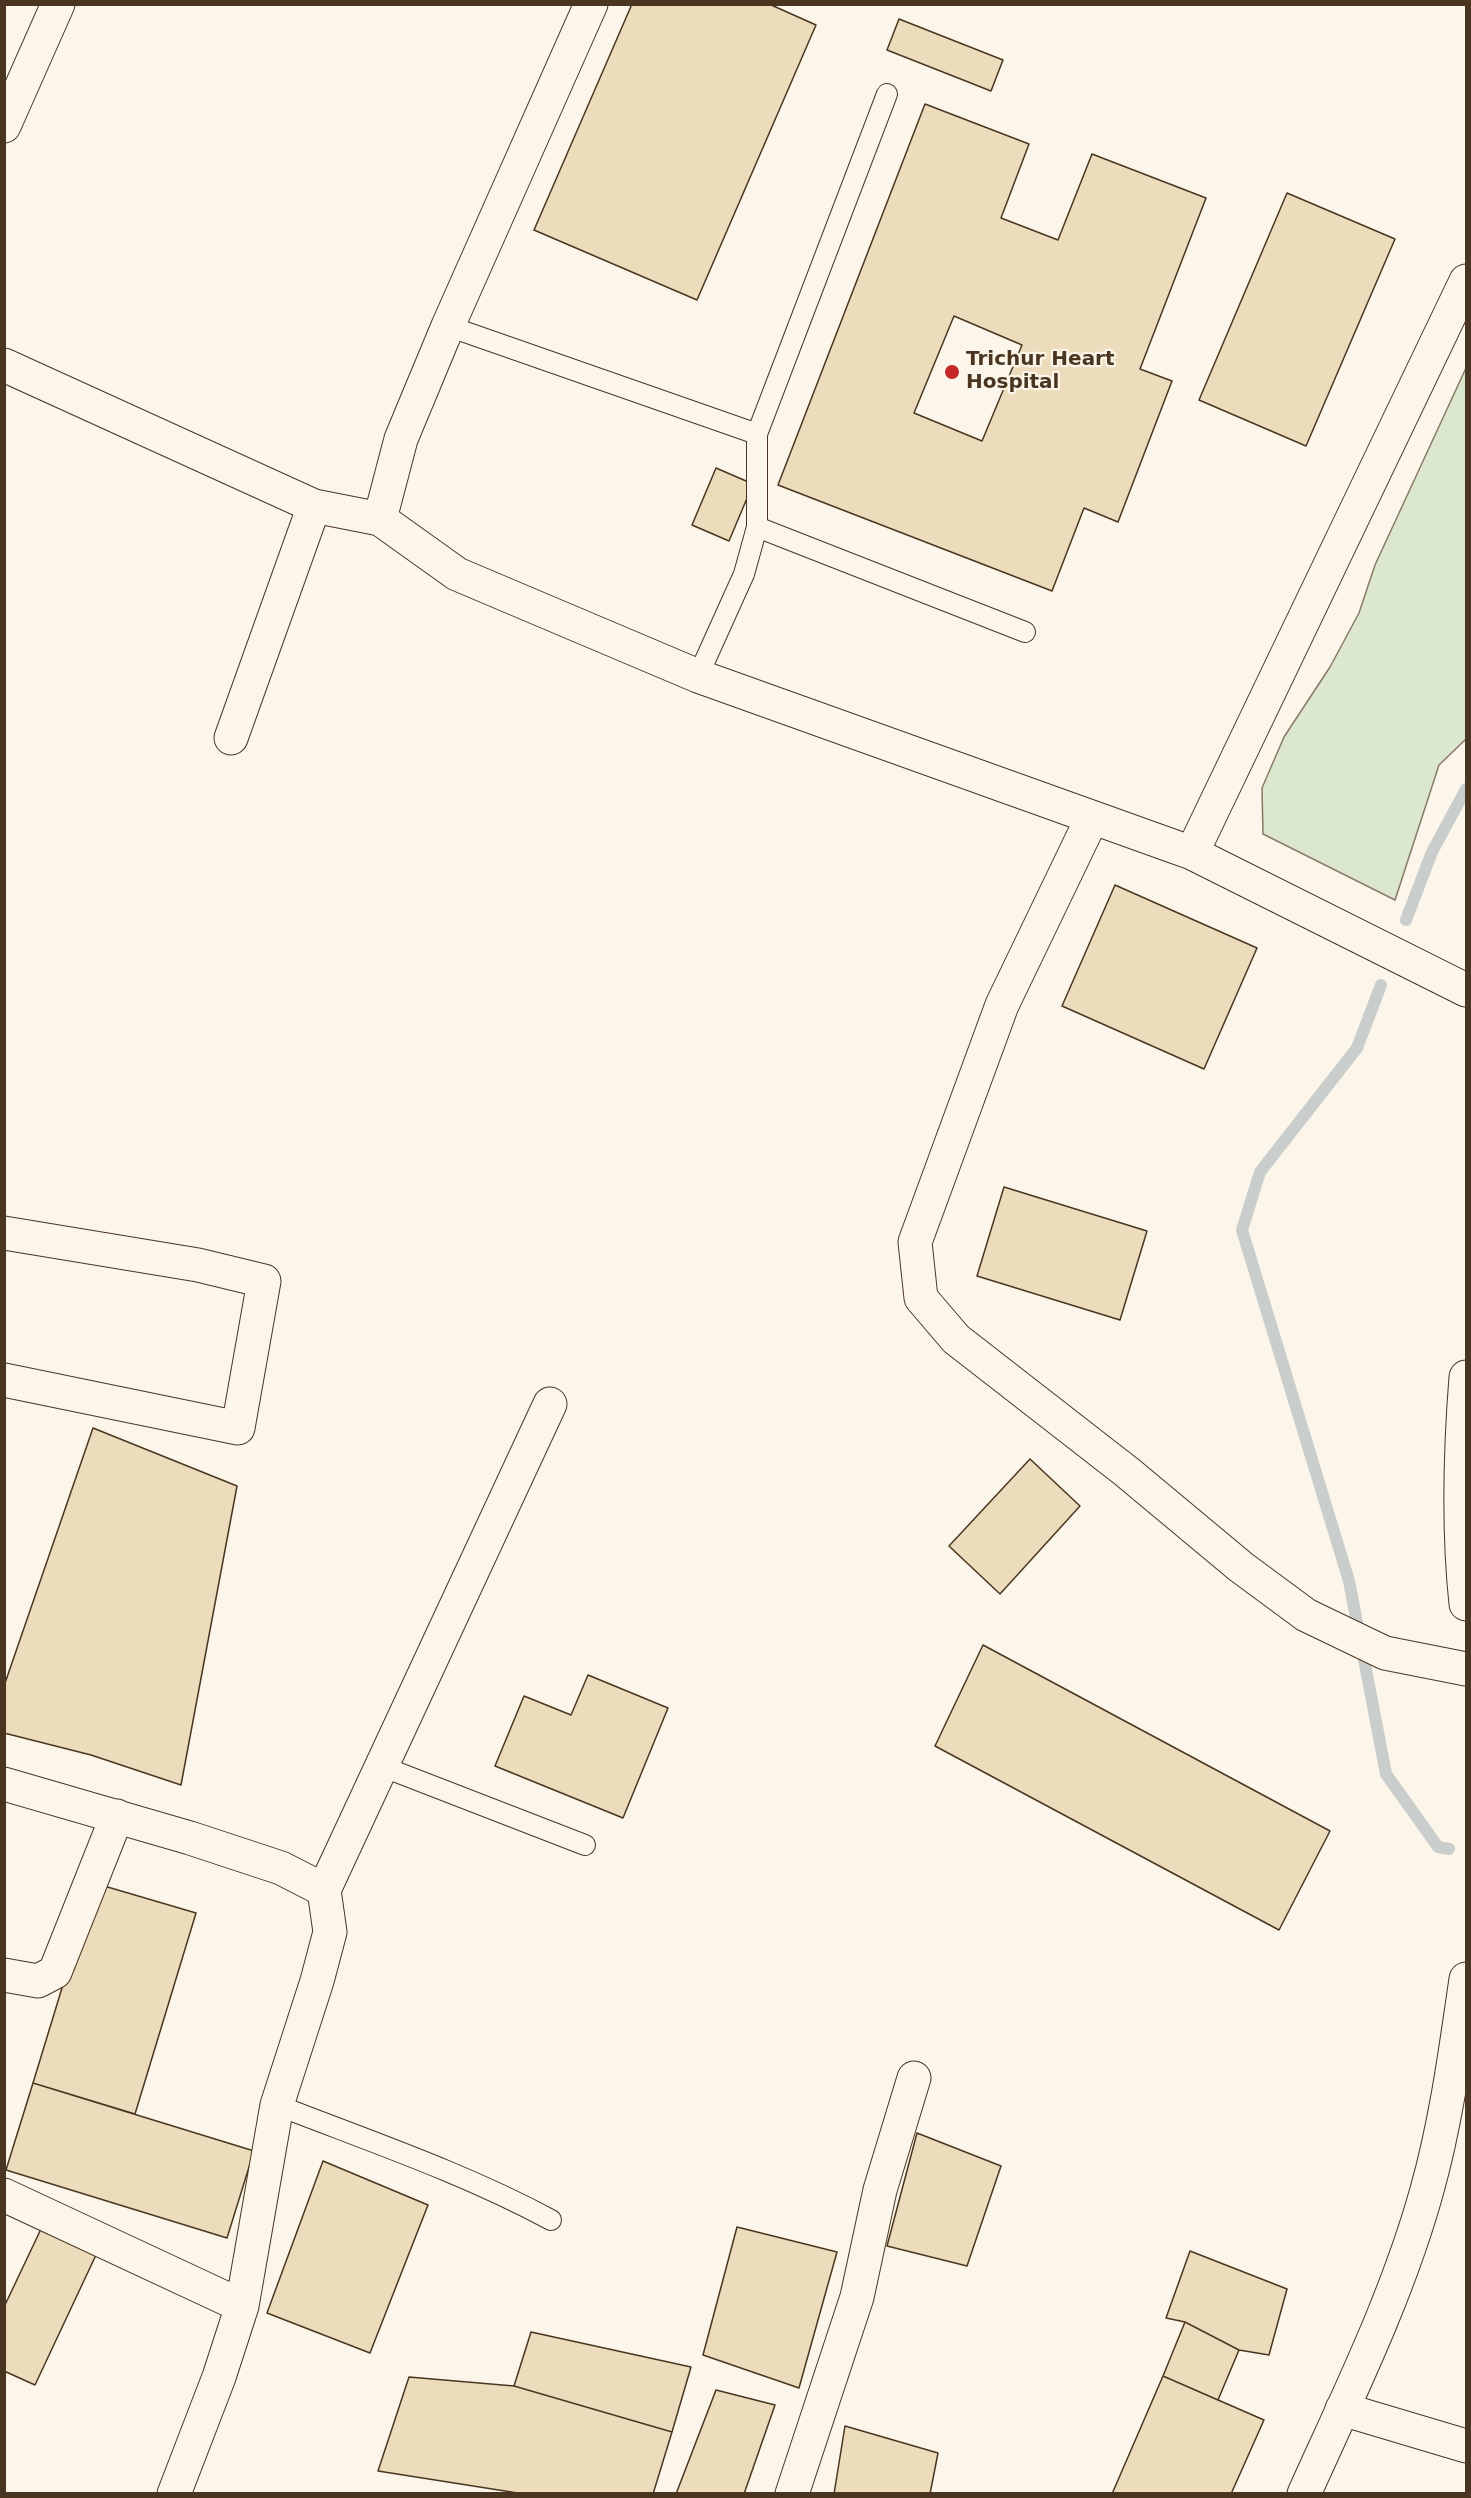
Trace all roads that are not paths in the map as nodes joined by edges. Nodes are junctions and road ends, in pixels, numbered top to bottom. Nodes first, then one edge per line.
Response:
1 (58, 4) edge
2 (591, 4) edge
3 (887, 94) dead end
4 (4, 126) edge
5 (1467, 281) edge
6 (448, 326) junction
7 (4, 365) edge
8 (757, 434) junction
9 (314, 506) junction
10 (380, 519) junction
11 (757, 527) junction
12 (1025, 632) dead end
13 (698, 676) junction
14 (231, 738) dead end
15 (1092, 818) junction
16 (1192, 853) junction
17 (1467, 990) edge
18 (4, 1233) edge
19 (1467, 1377) edge
20 (4, 1380) edge
21 (550, 1404) dead end
22 (1467, 1604) edge
23 (1467, 1669) edge
24 (381, 1766) junction
25 (4, 1784) edge
26 (117, 1816) junction
27 (585, 1845) dead end
28 (324, 1890) junction
29 (4, 1975) edge
30 (1467, 1979) edge
31 (914, 2078) dead end
32 (277, 2105) junction
33 (4, 2195) edge
34 (551, 2220) dead end
35 (242, 2306) junction
36 (1342, 2409) junction
37 (1467, 2446) edge
38 (174, 2493) edge
39 (792, 2493) edge
40 (1304, 2493) edge

1 - 4 street
2 - 6 street
3 - 8 lane
5 - 16 street
6 - 8 lane
6 - 10 street
7 - 9 street
8 - 11 lane
9 - 10 street
9 - 14 street
10 - 13 street
11 - 12 lane
11 - 13 lane
13 - 15 street
15 - 16 street
15 - 23 street
16 - 17 street
18 - 20 street
19 - 22 street
21 - 24 street
24 - 27 lane
24 - 28 street
25 - 26 street
26 - 28 street
26 - 29 street
28 - 32 street
30 - 36 street
31 - 39 street
32 - 34 lane
32 - 35 street
33 - 35 street
35 - 38 street
36 - 37 street
36 - 40 street

